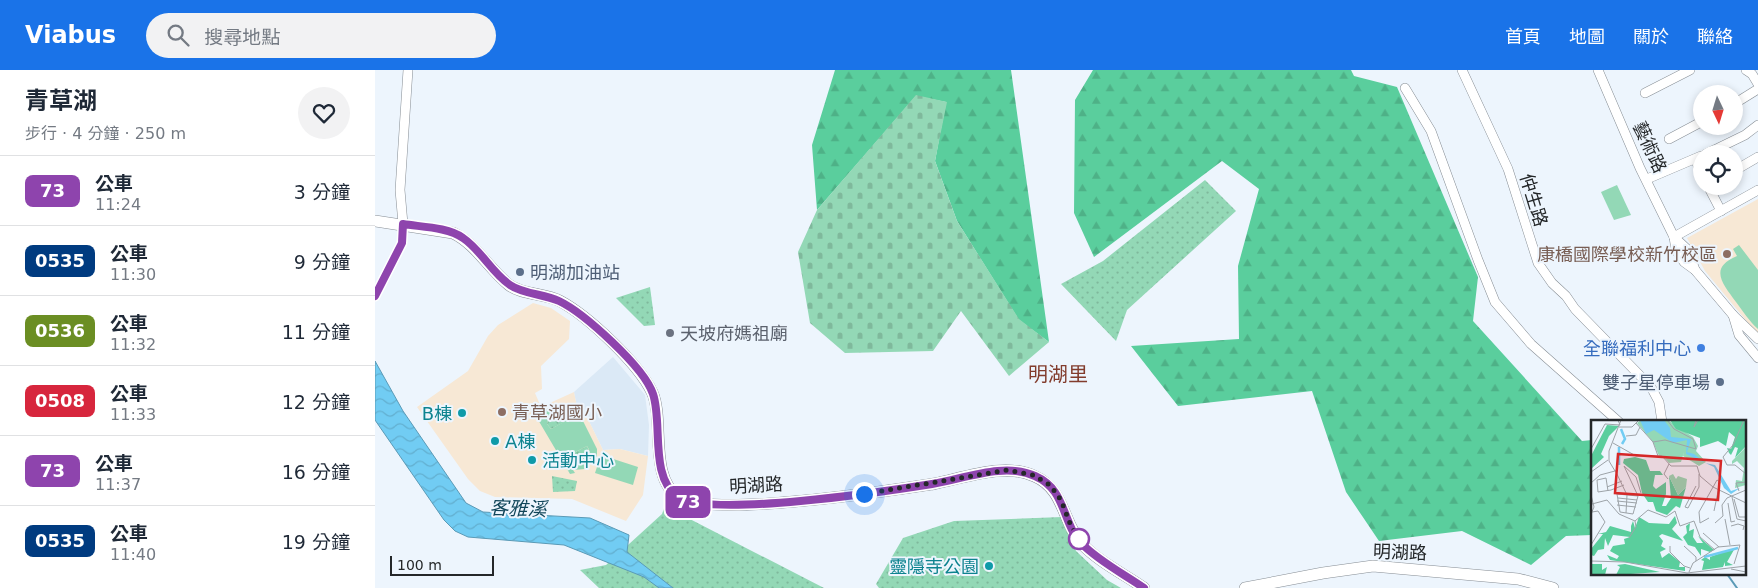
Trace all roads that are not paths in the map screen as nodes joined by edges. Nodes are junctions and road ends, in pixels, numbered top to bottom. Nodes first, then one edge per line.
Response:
1 (408, 70) edge
2 (1462, 70) edge
3 (1597, 70) edge
4 (1690, 70) edge
5 (1746, 70) edge
6 (1758, 84) edge
7 (1405, 88) dead end
8 (1758, 89) edge
9 (1645, 93) dead end
10 (1743, 98) edge
11 (1758, 125) edge
12 (1693, 126) edge
13 (1669, 139) dead end
14 (1724, 145) edge
15 (1758, 157) edge
16 (1693, 160) edge
17 (1743, 166) edge
18 (1647, 179) junction
19 (1758, 190) edge
20 (1713, 195) edge
21 (1721, 211) junction
22 (375, 221) edge
23 (403, 224) junction
24 (1674, 237) junction
25 (1733, 315) junction
26 (1758, 339) edge
27 (1758, 358) edge
28 (1617, 420) edge
29 (1662, 420) edge
30 (1144, 588) edge
31 (1245, 588) edge
32 (1553, 588) edge

1 - 23 street
2 - 29 street, 仲生路
3 - 18 street, 藝術路
4 - 9 street
5 - 6 street
7 - 28 street
8 - 10 street
11 - 14 street
12 - 13 street
15 - 17 street
16 - 18 street
18 - 24 street, 藝術路
19 - 21 street
20 - 21 street
21 - 24 street
22 - 23 street, 明湖路
23 - 30 street, 明湖路
24 - 25 street, 藝術路
25 - 26 street, 藝術路
25 - 27 street, 藝術路
31 - 32 street, 明湖路

